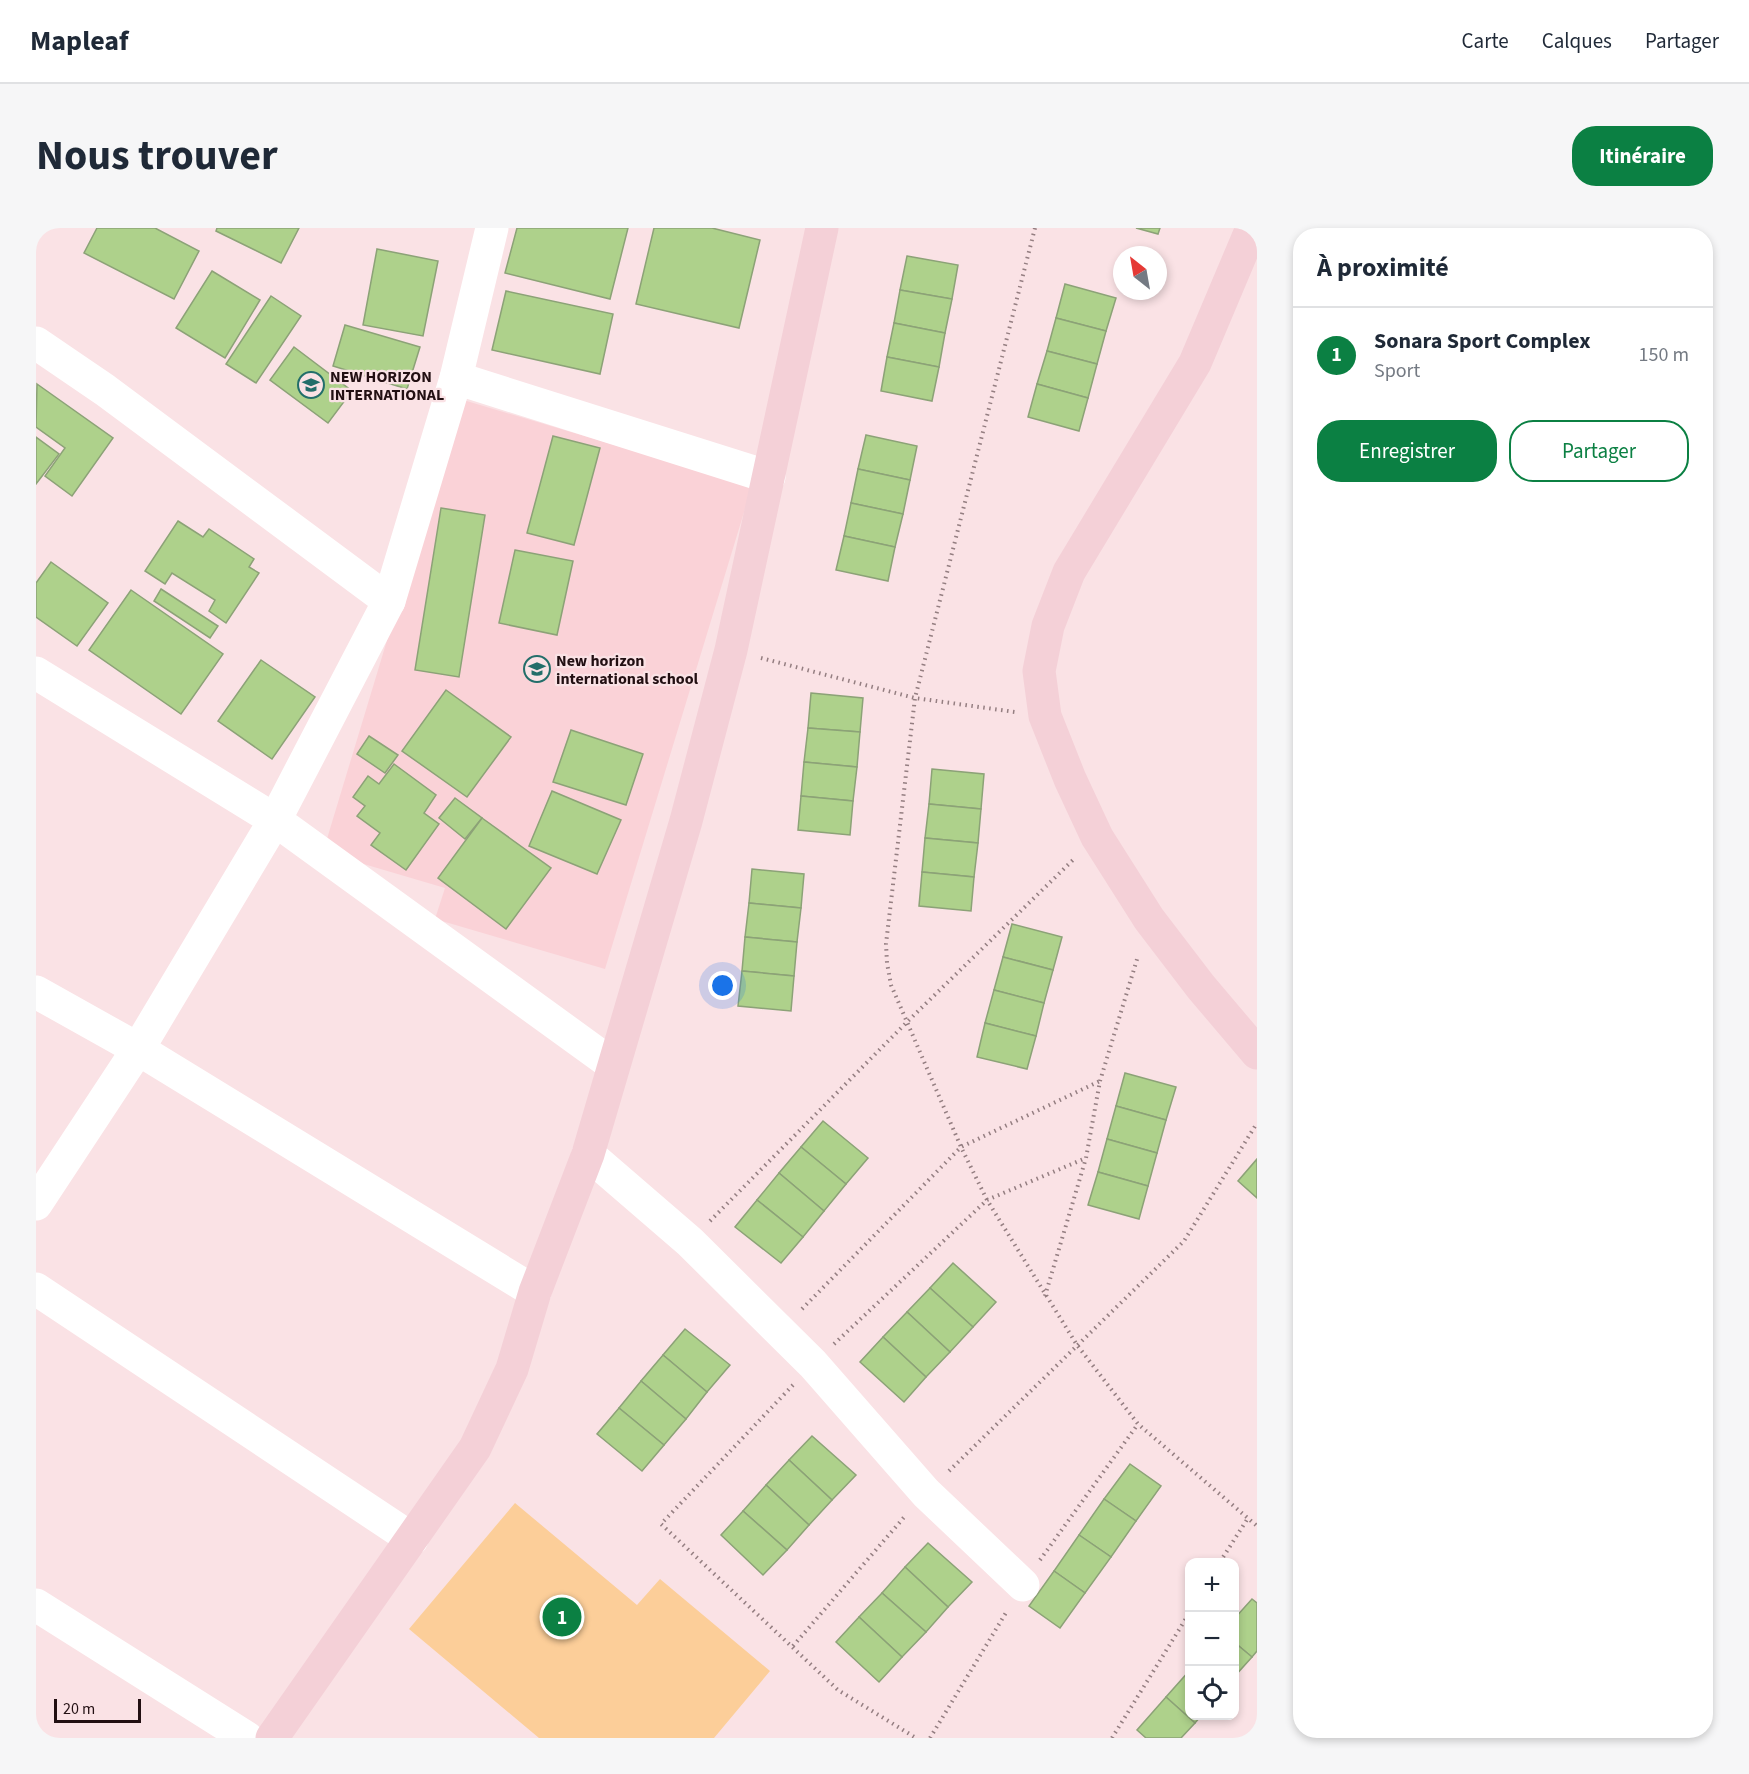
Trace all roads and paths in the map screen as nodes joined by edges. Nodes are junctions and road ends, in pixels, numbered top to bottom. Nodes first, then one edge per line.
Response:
1 (492, 228) edge
2 (822, 228) edge
3 (1035, 228) edge
4 (1252, 228) edge
5 (36, 344) edge
6 (456, 378) junction
7 (770, 477) junction
8 (389, 601) junction
9 (731, 650) junction
10 (36, 673) edge
11 (915, 699) junction
12 (1045, 716) junction
13 (275, 820) junction
14 (1097, 837) junction
15 (1149, 919) junction
16 (36, 992) edge
17 (907, 1023) junction
18 (138, 1049) junction
19 (1257, 1053) edge
20 (613, 1065) junction
21 (1100, 1081) junction
22 (1257, 1123) edge
23 (961, 1147) junction
24 (588, 1154) junction
25 (1086, 1158) junction
26 (987, 1200) junction
27 (36, 1204) edge
28 (690, 1242) junction
29 (36, 1289) edge
30 (535, 1292) junction
31 (1045, 1297) junction
32 (780, 1331) junction
33 (1077, 1346) junction
34 (813, 1364) junction
35 (926, 1493) junction
36 (1248, 1518) junction
37 (1257, 1526) edge
38 (412, 1539) junction
39 (1223, 1558) edge
40 (1023, 1585) dead end
41 (36, 1605) edge
42 (1185, 1620) edge
43 (793, 1646) junction
44 (247, 1738) edge
45 (272, 1738) edge
46 (916, 1738) edge
47 (1112, 1738) edge

1 - 6 street
2 - 7 street
3 - 11 path
4 - 12 street
5 - 8 street
6 - 7 street
6 - 8 street
7 - 9 street
8 - 13 street
9 - 11 path
9 - 20 street
10 - 13 street
11 - 12 path
11 - 17 path
12 - 14 street
13 - 18 street
13 - 20 street
14 - 15 street
14 - 17 path
15 - 19 street
15 - 21 path
16 - 18 street
17 - 23 path
17 - 28 path
18 - 27 street
18 - 30 street
20 - 24 street
21 - 23 path
21 - 25 path
22 - 33 path
23 - 26 path
23 - 32 path
24 - 28 street
24 - 30 street
25 - 26 path
25 - 31 path
26 - 31 path
26 - 34 path
28 - 32 street
29 - 38 street
30 - 38 street
31 - 33 path
32 - 34 street
33 - 35 path
33 - 36 path
34 - 35 street
34 - 43 path
35 - 40 street
35 - 43 path
36 - 37 path
36 - 39 path
38 - 45 street
41 - 44 street
42 - 47 path
43 - 46 path

